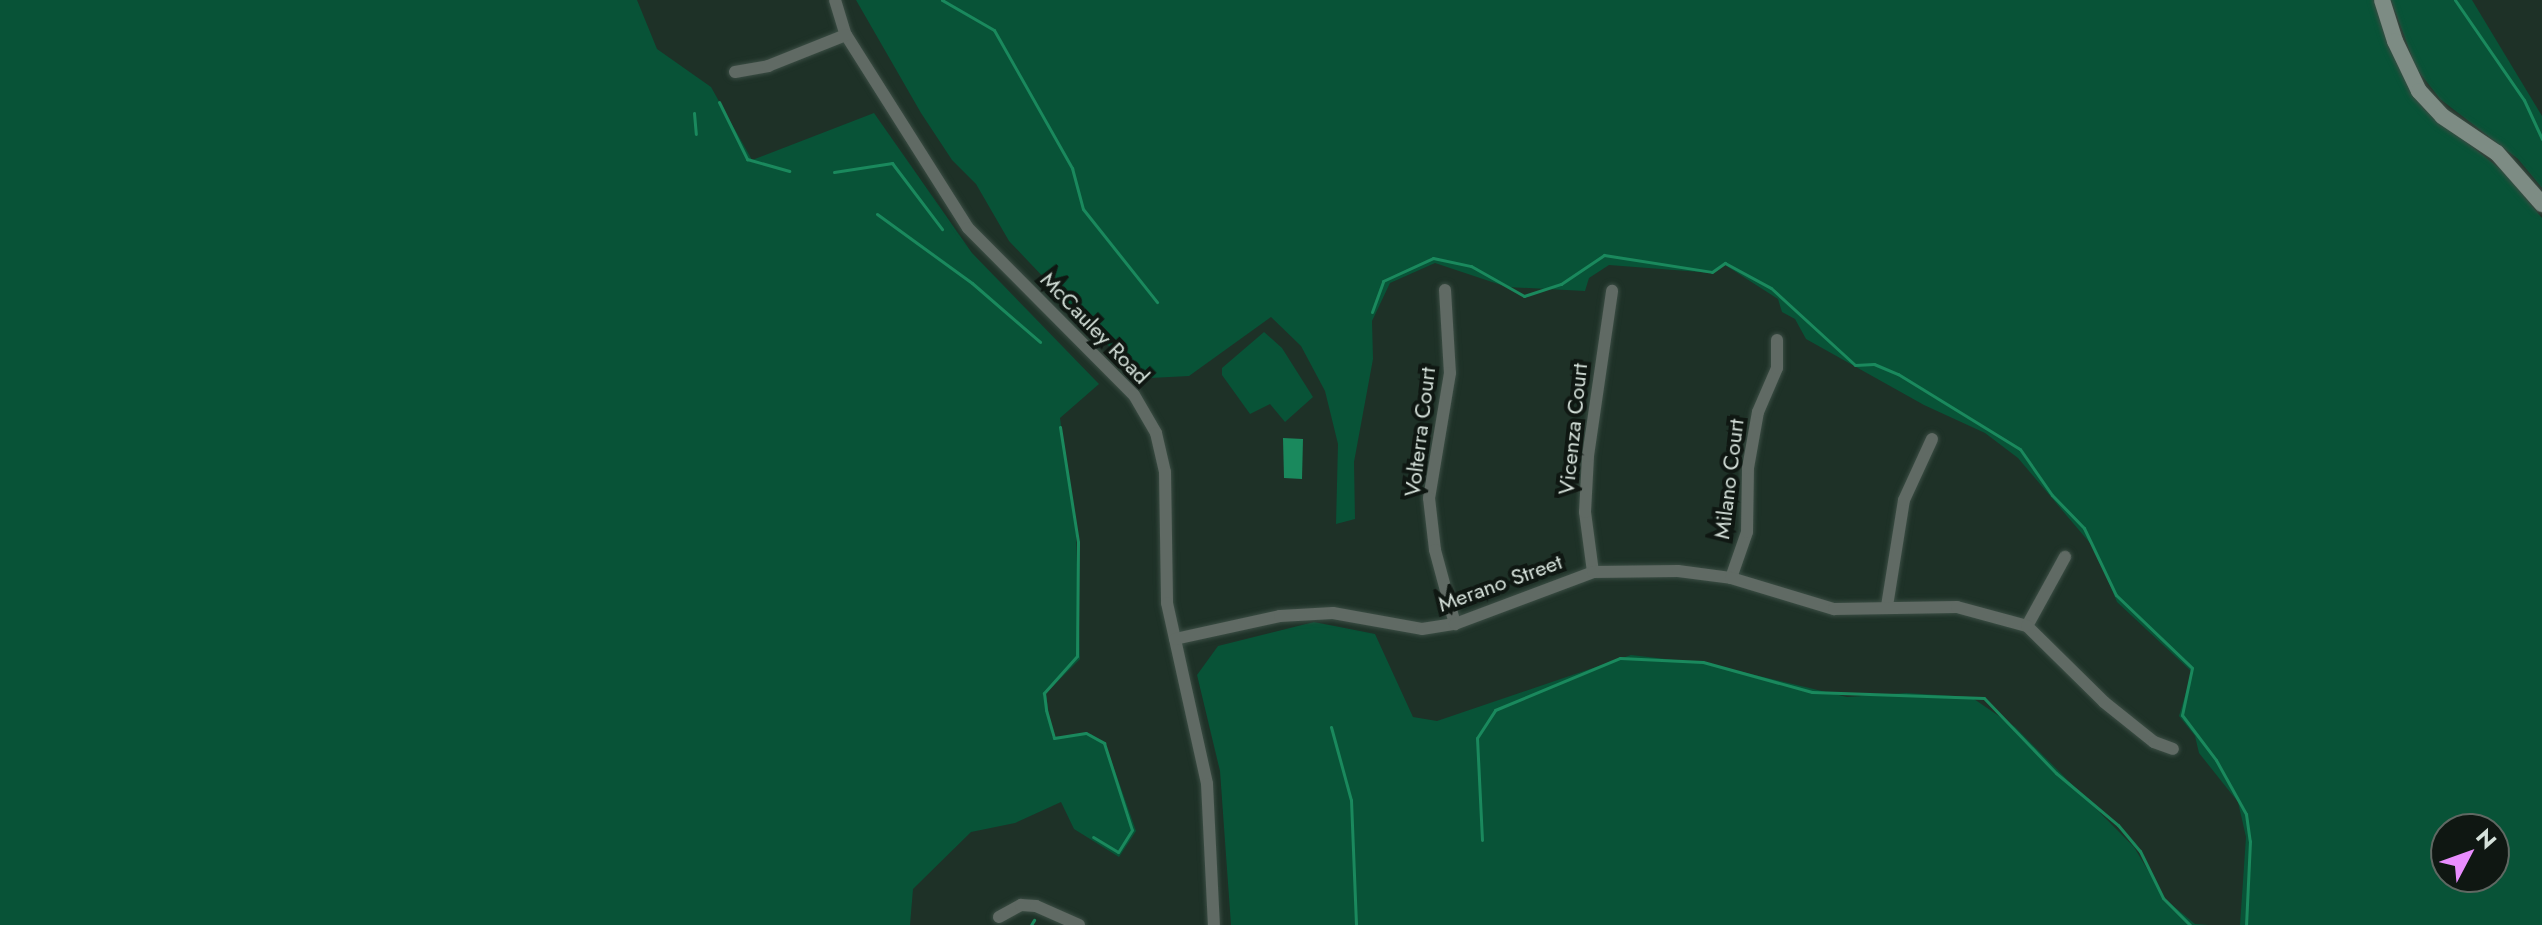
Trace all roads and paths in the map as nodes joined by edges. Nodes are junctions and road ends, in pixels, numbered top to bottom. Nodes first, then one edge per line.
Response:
1 (835, 0) edge
2 (2382, 0) edge
3 (846, 35) junction
4 (735, 72) dead end
5 (2542, 204) edge
6 (1445, 290) dead end
7 (1612, 291) dead end
8 (1777, 340) dead end
9 (1932, 439) dead end
10 (2065, 557) dead end
11 (1593, 572) junction
12 (1731, 578) junction
13 (1887, 606) junction
14 (1455, 624) junction
15 (2027, 626) junction
16 (1175, 639) junction
17 (2173, 749) dead end
18 (999, 917) dead end
19 (1079, 925) edge
20 (1214, 925) edge

1 - 3 street, McCauley Road
2 - 5 street
3 - 4 street
3 - 16 street, McCauley Road
6 - 14 street, Volterra Court
7 - 11 street, Vicenza Court
8 - 12 street, Milano Court
9 - 13 street
10 - 15 street
11 - 12 street, Merano Street
11 - 14 street, Merano Street
12 - 13 street, Merano Street
13 - 15 street, Merano Street
14 - 16 street, Merano Street
15 - 17 street, Merano Street
16 - 20 street, McCauley Road
18 - 19 street

